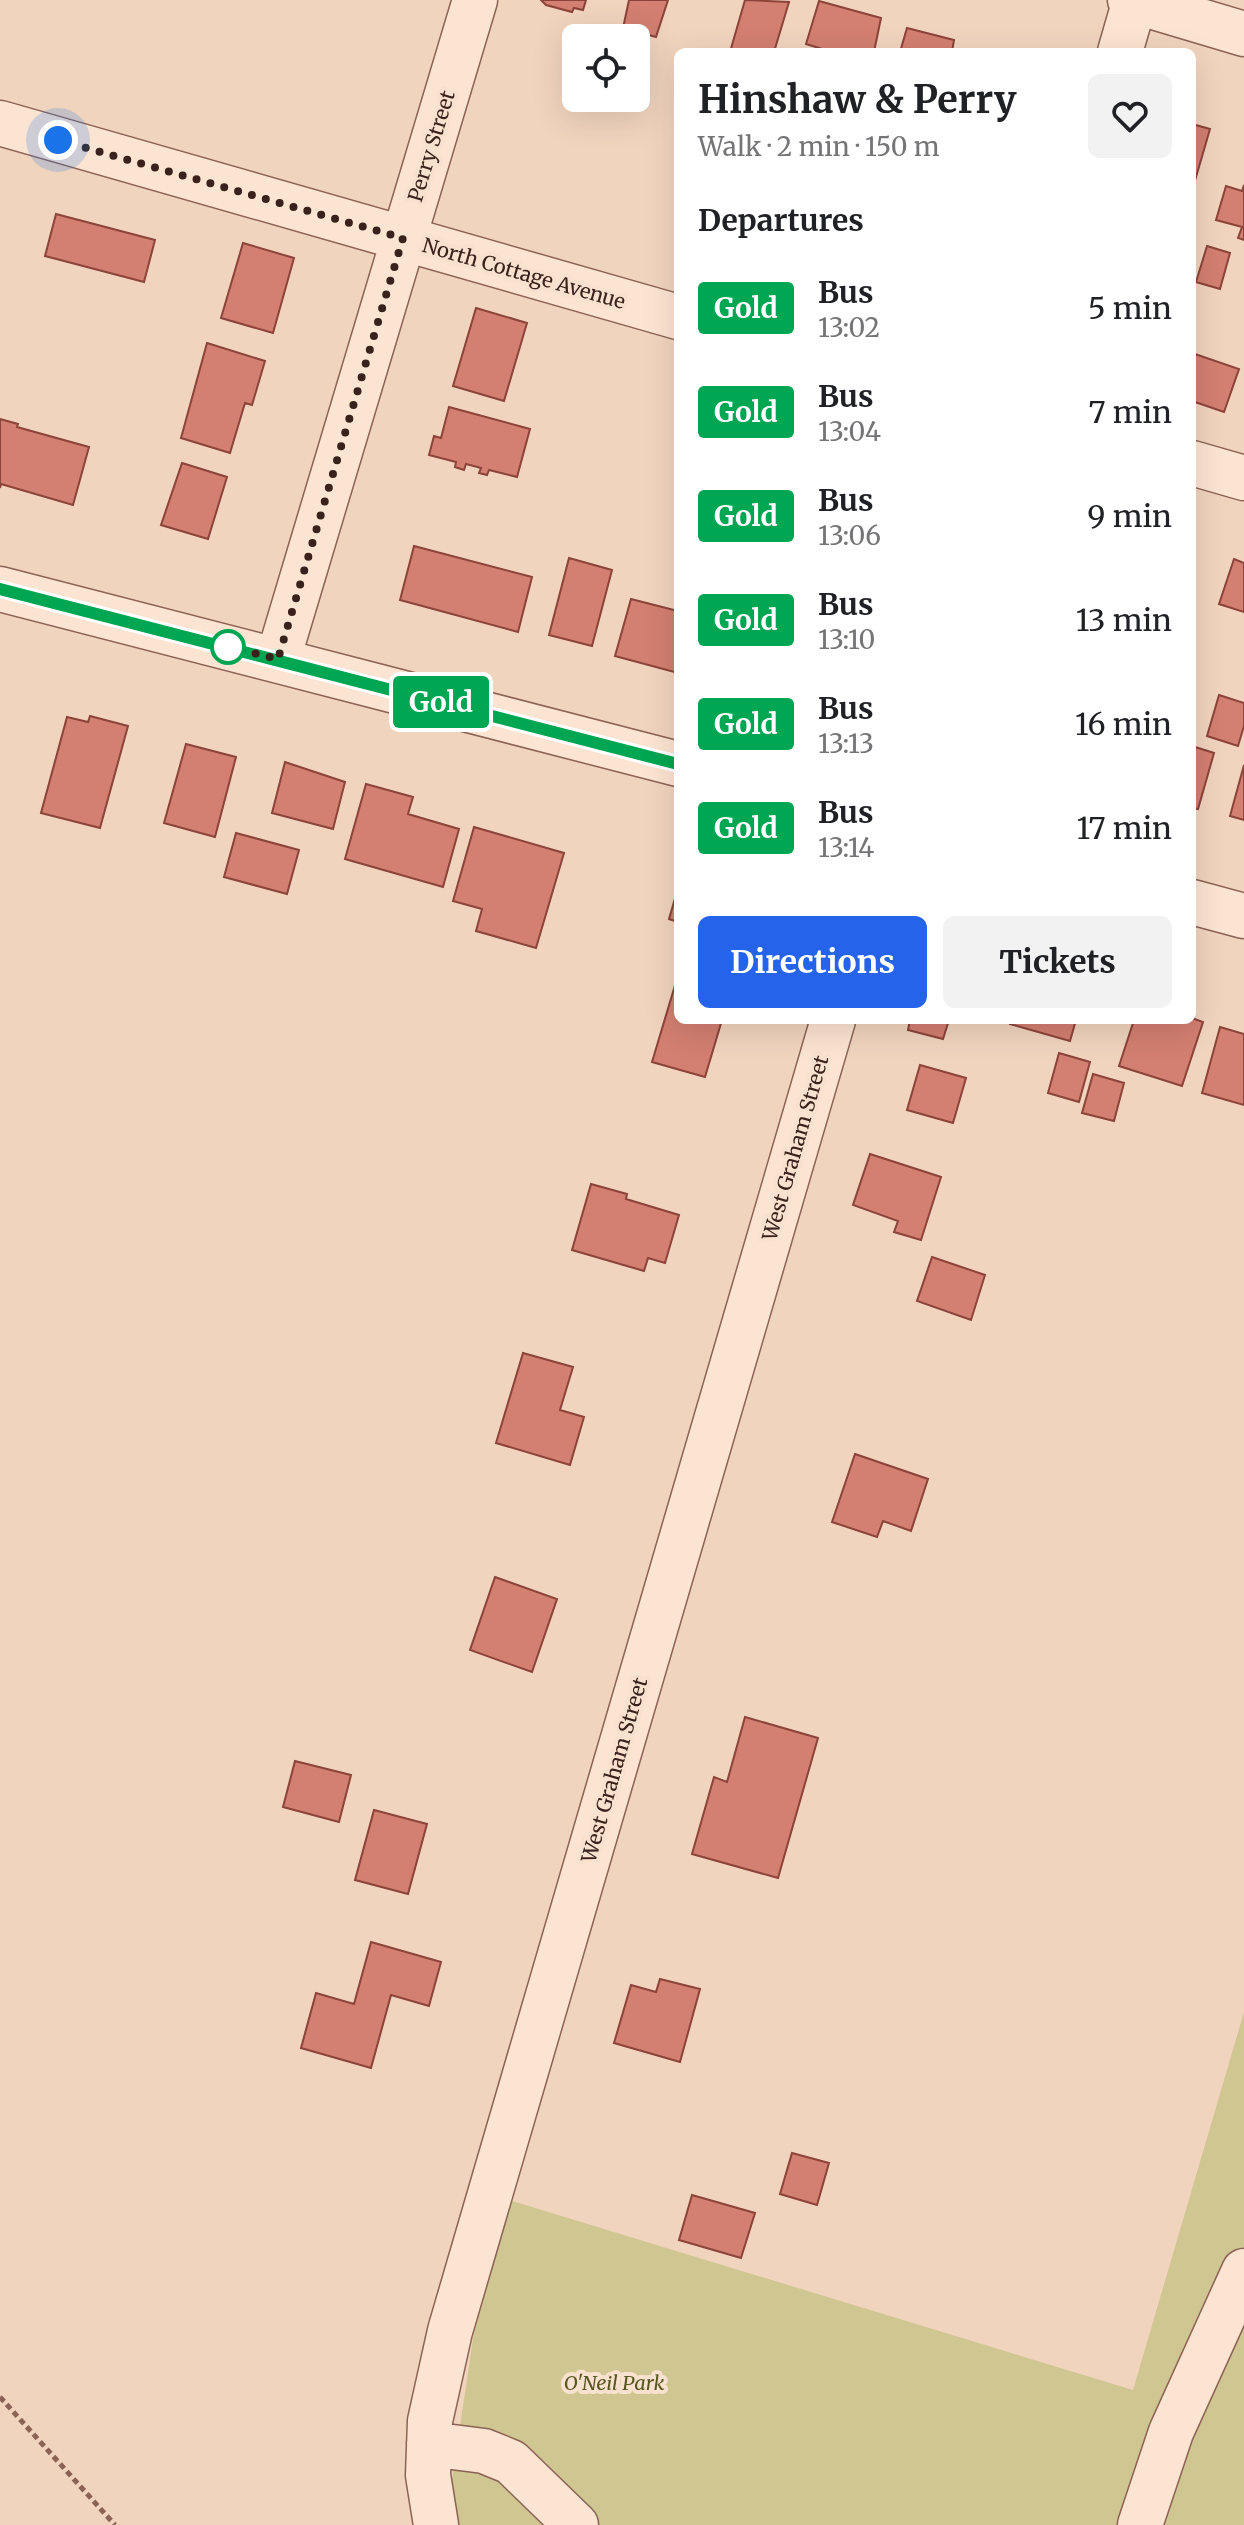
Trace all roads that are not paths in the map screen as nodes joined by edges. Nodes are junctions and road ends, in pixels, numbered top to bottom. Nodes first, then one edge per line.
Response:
1 (475, 0) edge
2 (1133, 0) edge
3 (1244, 34) edge
4 (1121, 48) edge
5 (0, 123) edge
6 (403, 238) junction
7 (674, 316) edge
8 (1196, 464) edge
9 (1244, 478) edge
10 (0, 589) edge
11 (278, 659) junction
12 (674, 763) edge
13 (1196, 903) edge
14 (1244, 916) edge
15 (832, 1024) edge
16 (1244, 2271) edge
17 (429, 2444) junction
18 (436, 2525) edge
19 (576, 2525) edge
20 (1140, 2525) edge

1 - 6 street, Perry Street
2 - 3 street
2 - 4 street
5 - 6 street, North Cottage Avenue
6 - 7 street, North Cottage Avenue
6 - 11 street, Perry Street
8 - 9 street
10 - 11 street
11 - 12 street
13 - 14 street
15 - 17 street, West Graham Street
16 - 20 street
17 - 18 street, West Graham Street
17 - 19 street

